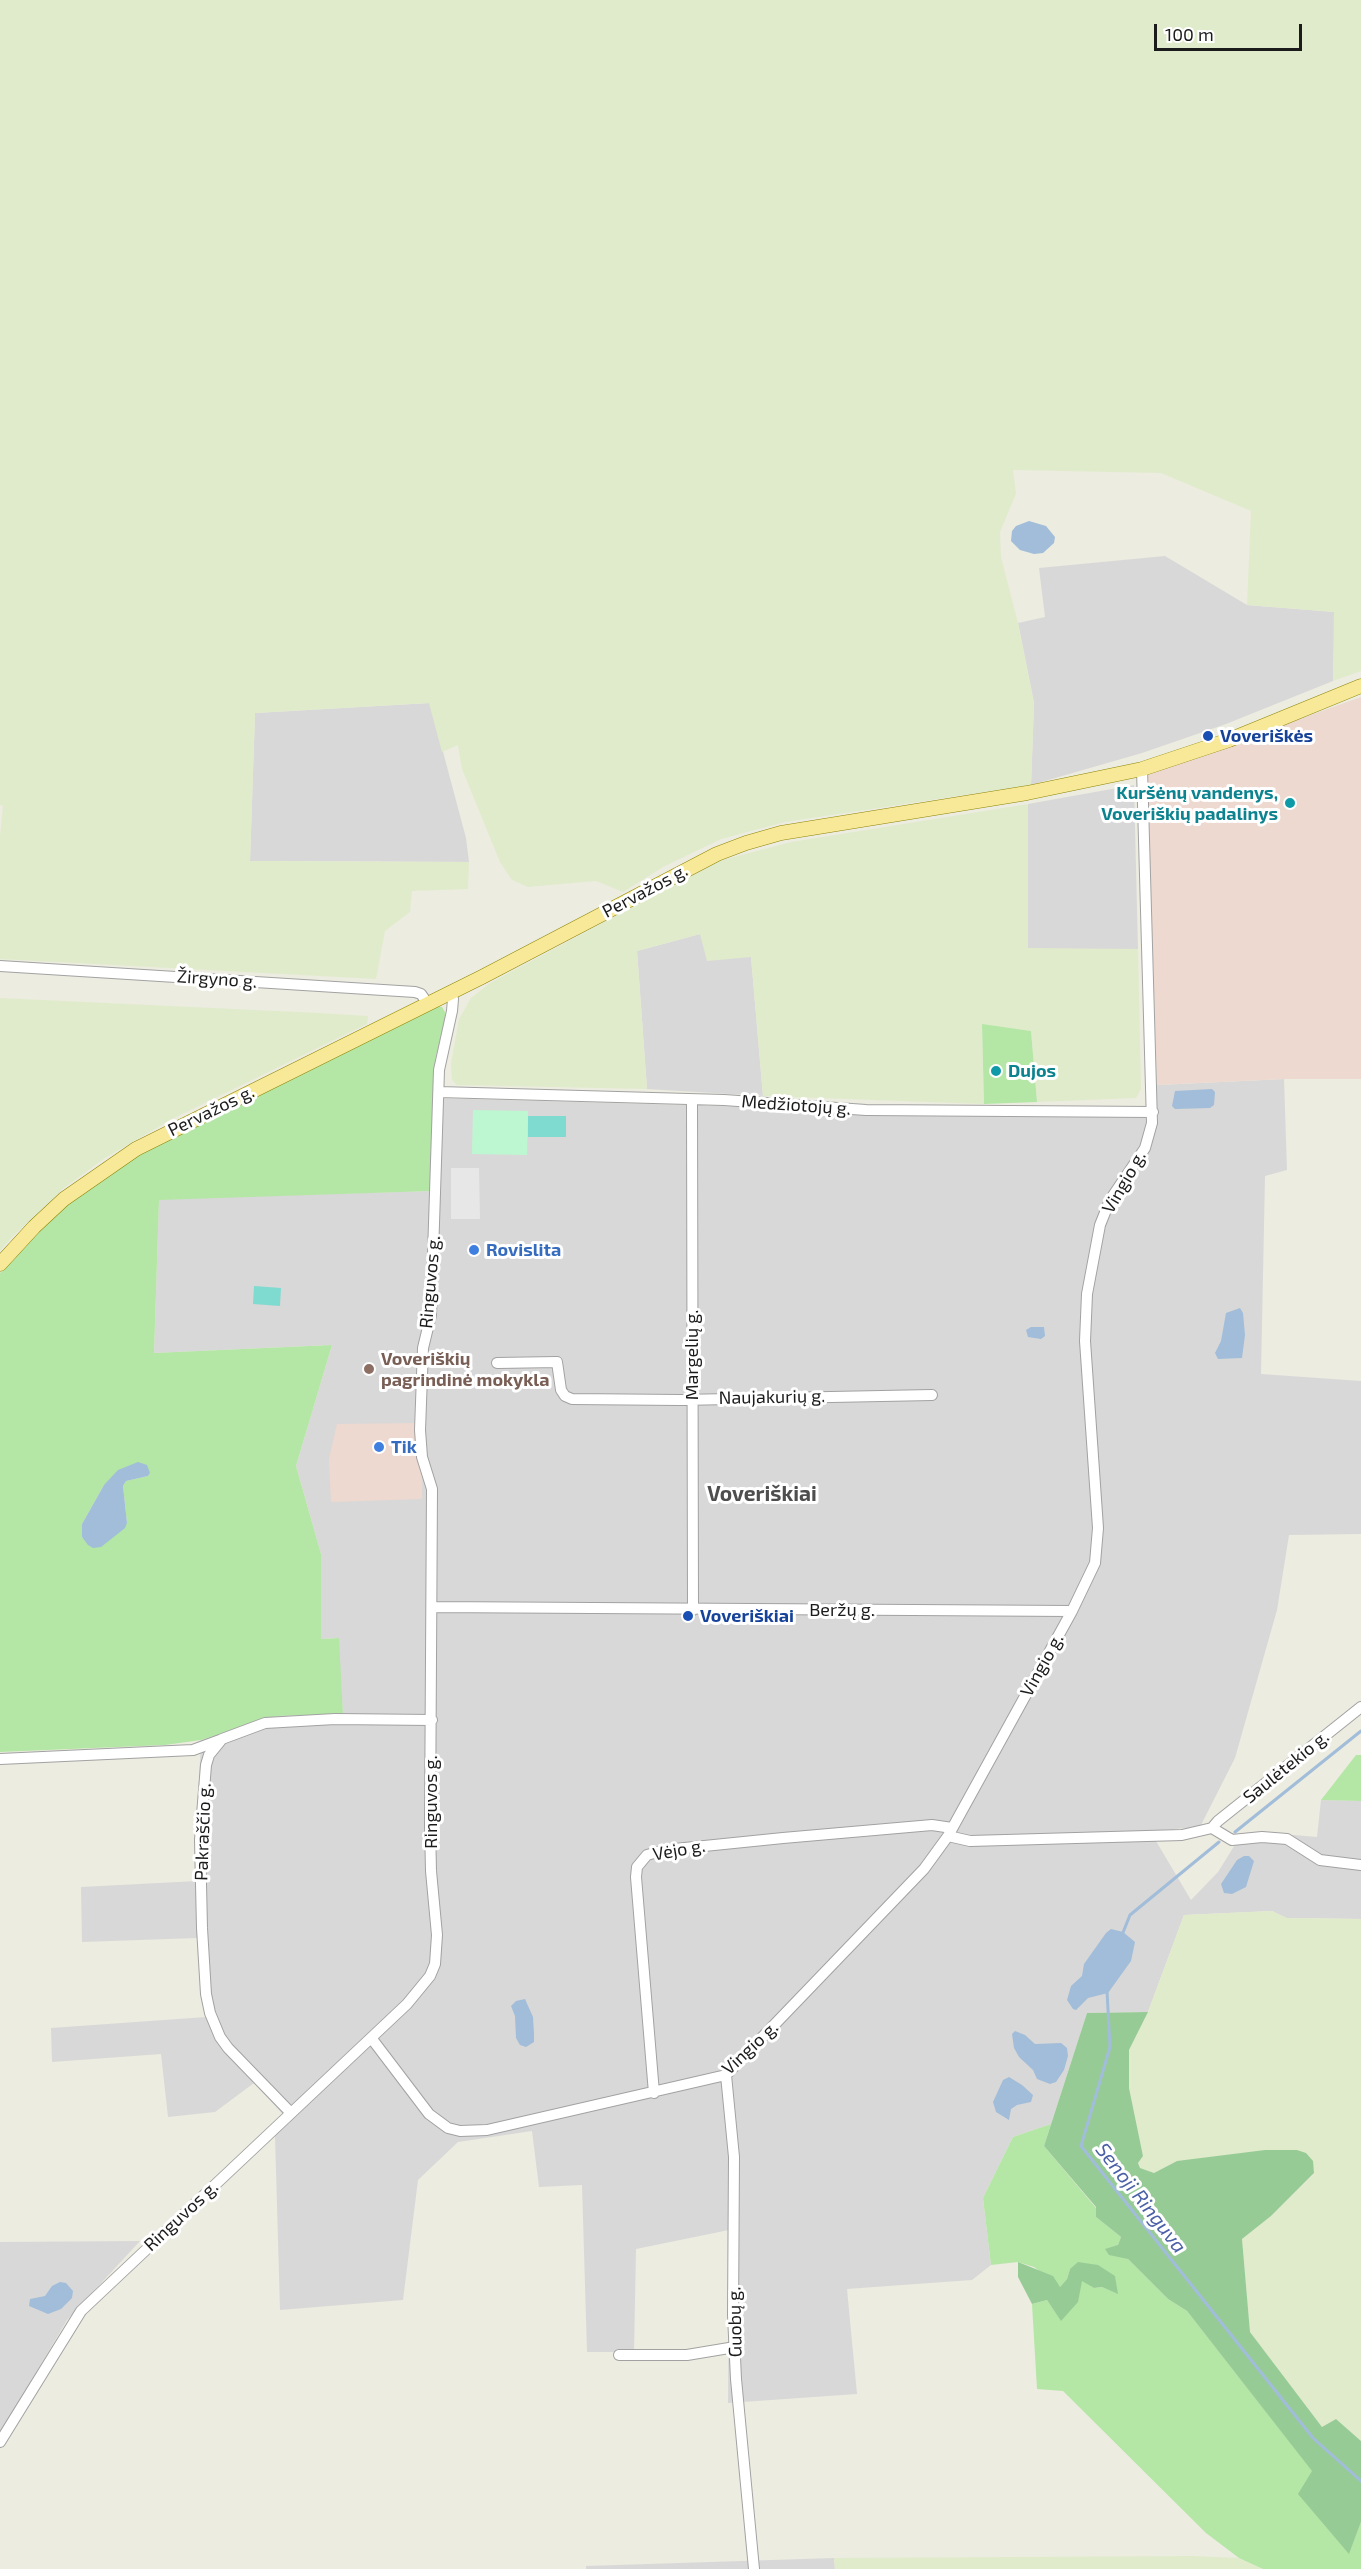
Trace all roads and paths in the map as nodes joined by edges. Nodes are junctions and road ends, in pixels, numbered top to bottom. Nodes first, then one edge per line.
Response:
1 (1361, 686) edge
2 (1142, 769) junction
3 (0, 966) edge
4 (451, 993) junction
5 (428, 1004) junction
6 (439, 1092) junction
7 (692, 1101) junction
8 (1153, 1112) junction
9 (0, 1264) edge
10 (497, 1363) dead end
11 (932, 1395) dead end
12 (693, 1398) junction
13 (433, 1607) junction
14 (693, 1610) junction
15 (1072, 1611) junction
16 (1361, 1707) edge
17 (432, 1720) junction
18 (222, 1739) junction
19 (193, 1750) junction
20 (0, 1759) edge
21 (206, 1765) junction
22 (1212, 1828) junction
23 (950, 1832) junction
24 (1361, 1865) edge
25 (372, 2039) junction
26 (726, 2075) junction
27 (654, 2093) junction
28 (291, 2113) junction
29 (735, 2347) junction
30 (619, 2355) dead end
31 (0, 2442) edge
32 (754, 2569) edge

1 - 2 main road, Pervažos g.
2 - 4 main road, Pervažos g.
2 - 8 street, Vingio g.
3 - 5 street, Žirgyno g.
4 - 5 main road, Pervažos g.
4 - 6 street, Ringuvos g.
5 - 9 main road, Pervažos g.
6 - 7 street, Medžiotojų g.
6 - 13 street, Ringuvos g.
7 - 8 street, Medžiotojų g.
7 - 12 street, Margelių g.
8 - 15 street, Vingio g.
10 - 12 street, Naujakurių g.
11 - 12 street, Naujakurių g.
12 - 14 street, Margelių g.
13 - 14 street, Beržų g.
13 - 17 street, Ringuvos g.
14 - 15 street, Beržų g.
15 - 23 street, Vingio g.
16 - 22 street, Saulėtekio g.
17 - 18 street
17 - 25 street, Ringuvos g.
18 - 19 street
18 - 21 street, Pakraščio g.
19 - 20 street
19 - 21 street
21 - 28 street, Pakraščio g.
22 - 23 street
22 - 24 street
23 - 26 street, Vingio g.
23 - 27 street, Vėjo g.
25 - 27 street, Vingio g.
25 - 28 street, Ringuvos g.
26 - 27 street, Vingio g.
26 - 29 street, Guobų g.
28 - 31 street, Ringuvos g.
29 - 30 street
29 - 32 street, Guobų g.

